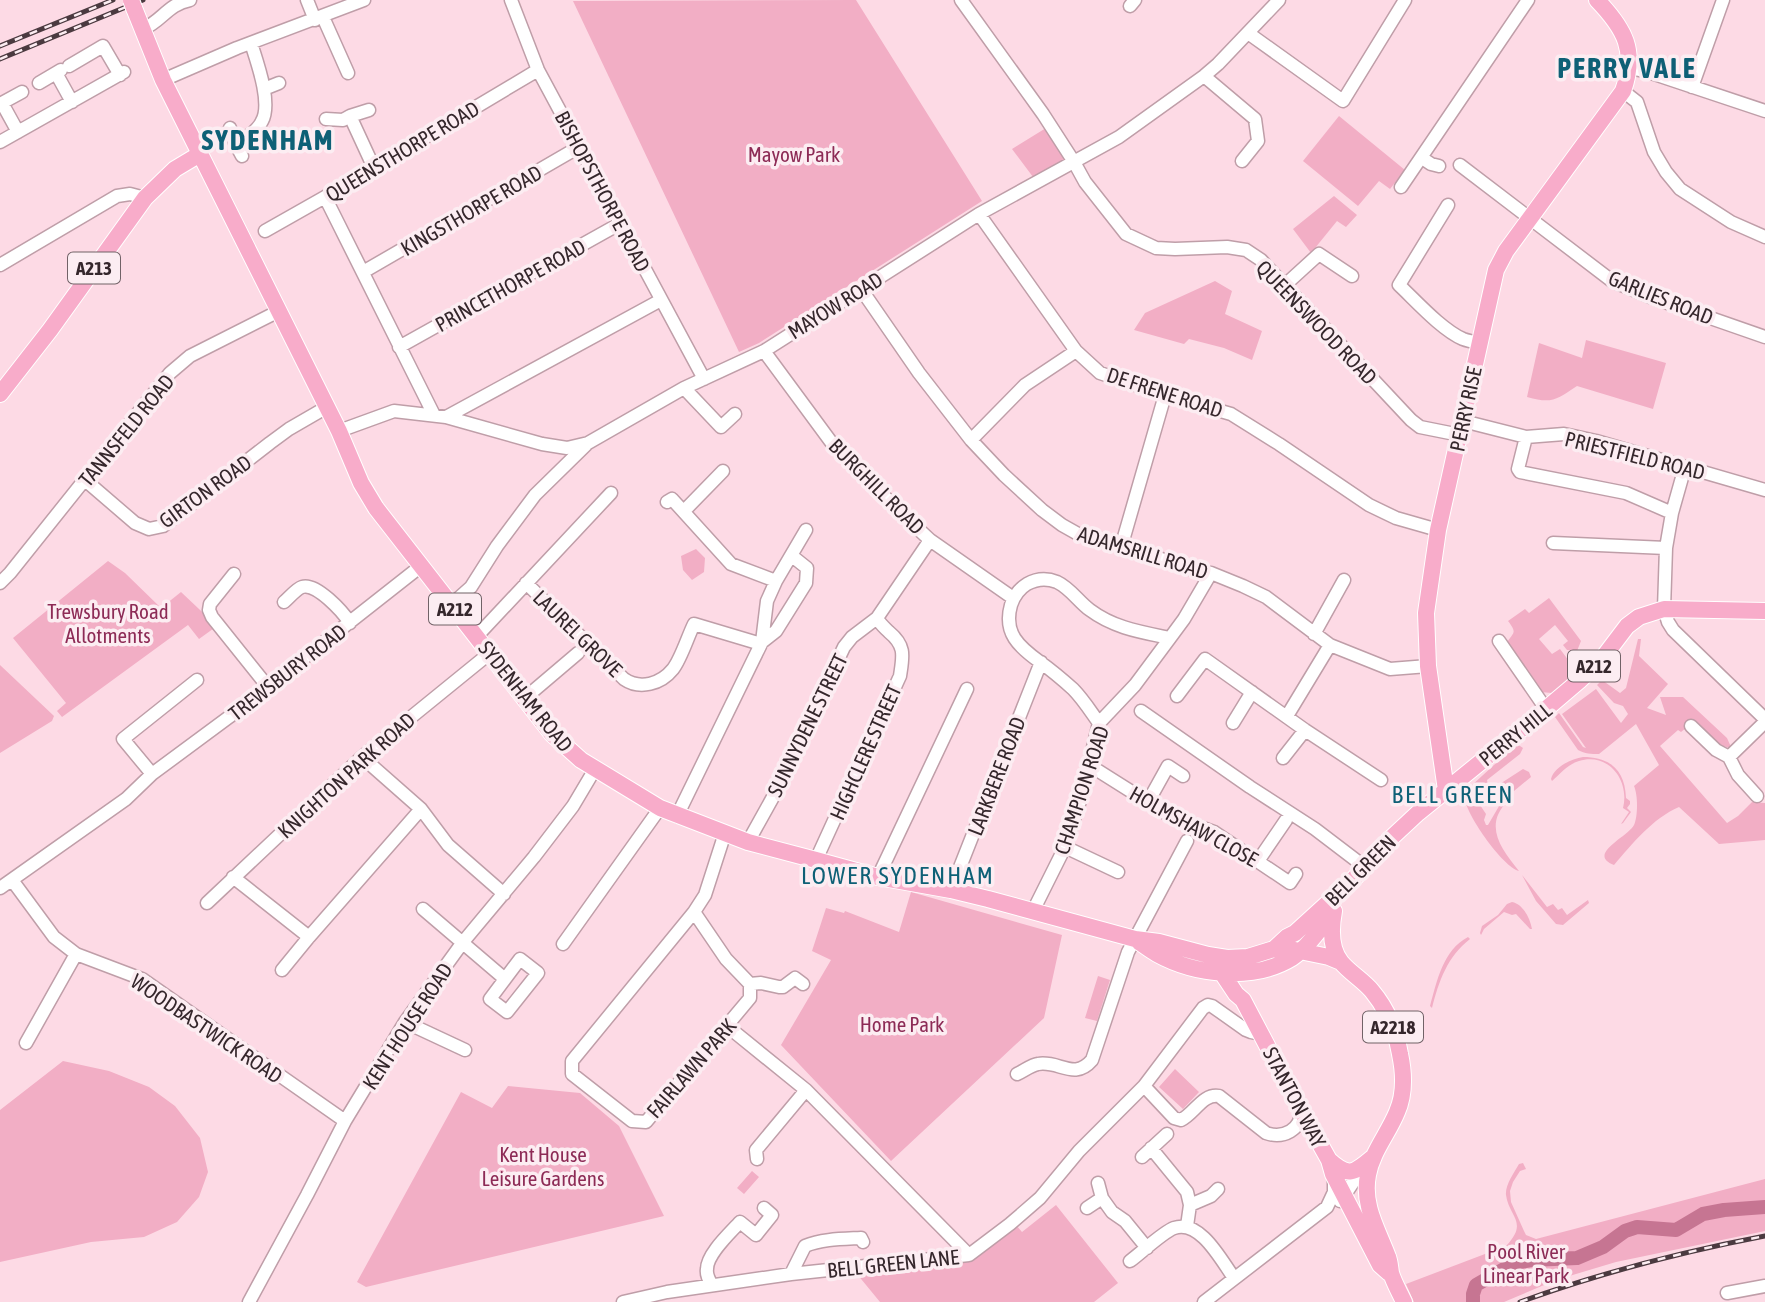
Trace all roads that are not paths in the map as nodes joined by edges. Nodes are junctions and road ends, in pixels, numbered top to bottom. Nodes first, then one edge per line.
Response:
1 (190, 0) edge
2 (307, 0) edge
3 (511, 0) edge
4 (961, 0) edge
5 (1258, 0) edge
6 (1279, 0) edge
7 (1405, 0) edge
8 (1528, 0) edge
9 (1597, 0) edge
10 (1723, 0) edge
11 (360, 1) edge
12 (133, 4) edge
13 (1269, 10) junction
14 (319, 18) junction
15 (143, 29) junction
16 (1248, 33) junction
17 (251, 43) junction
18 (1630, 68) junction
19 (62, 70) junction
20 (538, 70) junction
21 (348, 72) dead end
22 (1204, 76) junction
23 (163, 80) junction
24 (39, 83) dead end
25 (279, 83) dead end
26 (1692, 88) junction
27 (264, 89) junction
28 (1623, 90) junction
29 (23, 92) dead end
30 (72, 102) junction
31 (1, 104) edge
32 (369, 110) dead end
33 (1765, 111) edge
34 (350, 116) junction
35 (326, 119) dead end
36 (230, 128) dead end
37 (18, 132) junction
38 (0, 142) edge
39 (236, 142) junction
40 (579, 147) junction
41 (200, 154) junction
42 (242, 156) dead end
43 (1422, 158) junction
44 (1242, 161) dead end
45 (1074, 162) junction
46 (1460, 165) dead end
47 (1439, 166) dead end
48 (374, 168) junction
49 (1401, 187) dead end
50 (325, 197) junction
51 (145, 198) junction
52 (1448, 205) dead end
53 (979, 215) junction
54 (1531, 219) junction
55 (621, 223) junction
56 (265, 231) dead end
57 (1765, 237) edge
58 (0, 265) edge
59 (363, 272) junction
60 (1352, 276) dead end
61 (1284, 285) junction
62 (861, 289) junction
63 (661, 300) junction
64 (279, 311) junction
65 (1765, 337) edge
66 (1480, 343) junction
67 (399, 346) junction
68 (764, 351) junction
69 (1076, 351) junction
70 (704, 379) junction
71 (684, 388) junction
72 (0, 394) edge
73 (1165, 395) junction
74 (327, 407) junction
75 (735, 414) dead end
76 (440, 416) junction
77 (1461, 428) junction
78 (339, 431) junction
79 (1525, 437) junction
80 (971, 440) junction
81 (588, 443) junction
82 (1685, 467) junction
83 (723, 471) dead end
84 (85, 480) junction
85 (1765, 490) edge
86 (611, 493) dead end
87 (667, 502) dead end
88 (684, 511) junction
89 (1672, 513) junction
90 (806, 530) dead end
91 (1438, 530) junction
92 (930, 540) junction
93 (1553, 543) dead end
94 (1122, 544) junction
95 (1666, 548) junction
96 (792, 556) junction
97 (421, 566) junction
98 (1211, 573) junction
99 (234, 575) dead end
100 (1344, 580) dead end
101 (776, 581) junction
102 (0, 583) edge
103 (526, 583) junction
104 (1013, 598) junction
105 (284, 602) dead end
106 (452, 604) junction
107 (1664, 609) junction
108 (1765, 611) edge
109 (877, 618) junction
110 (351, 622) junction
111 (1314, 634) junction
112 (477, 636) junction
113 (1170, 638) junction
114 (1499, 640) dead end
115 (762, 643) junction
116 (1330, 645) junction
117 (490, 653) junction
118 (578, 653) dead end
119 (1041, 662) junction
120 (1428, 666) junction
121 (197, 680) dead end
122 (268, 687) junction
123 (967, 689) dead end
124 (1252, 692) junction
125 (1177, 696) dead end
126 (525, 698) junction
127 (1546, 709) junction
128 (1141, 711) dead end
129 (1287, 716) junction
130 (1765, 721) edge
131 (1099, 723) junction
132 (1233, 723) dead end
133 (1691, 726) dead end
134 (1305, 730) junction
135 (362, 757) junction
136 (1729, 757) junction
137 (1283, 758) dead end
138 (1088, 765) junction
139 (595, 769) junction
140 (152, 774) junction
141 (1183, 776) dead end
142 (1381, 780) dead end
143 (1446, 790) junction
144 (1757, 796) dead end
145 (1148, 802) junction
146 (660, 808) junction
147 (421, 809) junction
148 (677, 816) junction
149 (1286, 820) dead end
150 (725, 833) junction
151 (1187, 841) dead end
152 (748, 842) junction
153 (1065, 847) junction
154 (816, 860) junction
155 (1357, 860) dead end
156 (1258, 861) junction
157 (1118, 872) dead end
158 (1296, 873) dead end
159 (233, 877) junction
160 (878, 877) junction
161 (12, 880) junction
162 (1351, 882) junction
163 (0, 888) edge
164 (951, 890) junction
165 (504, 894) junction
166 (207, 903) dead end
167 (423, 909) dead end
168 (1032, 911) junction
169 (1334, 911) junction
170 (694, 912) junction
171 (309, 937) junction
172 (1135, 939) junction
173 (463, 942) junction
174 (563, 944) dead end
175 (1273, 949) junction
176 (1302, 950) junction
177 (76, 954) junction
178 (1244, 962) junction
179 (1341, 962) junction
180 (282, 970) dead end
181 (1222, 973) junction
182 (505, 979) dead end
183 (750, 984) junction
184 (803, 984) dead end
185 (1243, 1000) junction
186 (405, 1022) junction
187 (727, 1026) junction
188 (1261, 1034) junction
189 (26, 1043) dead end
190 (465, 1050) dead end
191 (1017, 1074) dead end
192 (1144, 1086) junction
193 (806, 1090) junction
194 (1301, 1110) junction
195 (345, 1121) junction
196 (1167, 1134) dead end
197 (1373, 1157) junction
198 (757, 1159) dead end
199 (1331, 1167) junction
200 (1098, 1183) dead end
201 (1218, 1189) dead end
202 (1102, 1198) junction
203 (1336, 1203) junction
204 (1190, 1205) junction
205 (764, 1208) dead end
206 (1087, 1209) dead end
207 (1187, 1226) junction
208 (863, 1242) dead end
209 (1147, 1248) junction
210 (969, 1255) junction
211 (1130, 1261) dead end
212 (791, 1274) junction
213 (1391, 1274) junction
214 (1234, 1278) junction
215 (712, 1285) junction
216 (1765, 1286) edge
217 (1727, 1293) dead end
218 (1749, 1295) edge
219 (248, 1302) edge
220 (623, 1302) edge
221 (1204, 1302) edge
222 (1404, 1302) edge

1 - 15 street
2 - 14 street
3 - 20 street, BISHOPSTHORPE ROAD
4 - 45 street, QUEENSWOOD ROAD
5 - 13 street
6 - 13 street, MAYOW ROAD
7 - 16 street
8 - 43 street
9 - 18 main road
10 - 26 street
11 - 14 street
12 - 15 main road, SYDENHAM ROAD / A212
13 - 16 street, MAYOW ROAD
14 - 17 street
14 - 21 street
15 - 23 main road, SYDENHAM ROAD / A212
16 - 22 street, MAYOW ROAD
17 - 23 street
17 - 27 street
18 - 26 street
18 - 28 main road, PERRY RISE
19 - 24 street
19 - 30 street
19 - 30 street
20 - 40 street, BISHOPSTHORPE ROAD
20 - 48 street, QUEENSTHORPE ROAD
22 - 44 street
22 - 45 street, MAYOW ROAD
23 - 41 main road, SYDENHAM ROAD / A212
25 - 27 street
26 - 33 street
27 - 39 street
28 - 54 main road, PERRY RISE
28 - 57 street
29 - 31 street
30 - 37 street
31 - 37 street
32 - 34 street
34 - 35 street
34 - 48 street
36 - 39 street
37 - 38 street
39 - 42 street
40 - 55 street, BISHOPSTHORPE ROAD
40 - 59 street, KINGSTHORPE ROAD
41 - 51 main road, A213
41 - 64 main road, SYDENHAM ROAD / A212
43 - 47 street
43 - 49 street
45 - 53 street, MAYOW ROAD
45 - 61 street, QUEENSWOOD ROAD
46 - 54 street, GARLIES ROAD
48 - 50 street, QUEENSTHORPE ROAD
50 - 56 street, QUEENSTHORPE ROAD
50 - 59 street
51 - 58 street
51 - 72 main road, A213
52 - 66 street
53 - 62 street, MAYOW ROAD
53 - 69 street, DE FRENE ROAD
54 - 65 street, GARLIES ROAD
54 - 66 main road, PERRY RISE
55 - 63 street, BISHOPSTHORPE ROAD
55 - 67 street, PRINCETHORPE ROAD
59 - 67 street
60 - 61 street
61 - 77 street, QUEENSWOOD ROAD
62 - 68 street, MAYOW ROAD
62 - 80 street, ADAMSRILL ROAD
63 - 70 street, BISHOPSTHORPE ROAD
63 - 76 street
64 - 74 main road, SYDENHAM ROAD / A212
64 - 84 street, TANNSFELD ROAD
66 - 77 main road, PERRY RISE
67 - 76 street
68 - 70 street, MAYOW ROAD
68 - 92 street, BURGHILL ROAD
69 - 73 street, DE FRENE ROAD
69 - 80 street
70 - 71 street, MAYOW ROAD
71 - 75 street
71 - 81 street, MAYOW ROAD
73 - 91 street, DE FRENE ROAD
73 - 94 street
74 - 78 main road, SYDENHAM ROAD / A212
74 - 84 street, GIRTON ROAD
76 - 78 street, MAYOW ROAD
76 - 81 street, MAYOW ROAD
77 - 79 street, PRIESTFIELD ROAD
77 - 91 main road, PERRY RISE
78 - 97 main road, SYDENHAM ROAD / A212
79 - 82 street, PRIESTFIELD ROAD
79 - 89 street
80 - 94 street, ADAMSRILL ROAD
81 - 106 street
82 - 85 street, PRIESTFIELD ROAD
82 - 89 street
83 - 88 street
84 - 102 street, TANNSFELD ROAD
86 - 103 street
87 - 88 street
88 - 101 street
89 - 95 street
90 - 96 street
91 - 120 main road, PERRY RISE
92 - 104 street, BURGHILL ROAD
92 - 109 street
93 - 95 street
94 - 98 street, ADAMSRILL ROAD
95 - 107 street
96 - 101 street
96 - 115 street
97 - 106 main road, SYDENHAM ROAD / A212
97 - 110 street, TREWSBURY ROAD
98 - 111 street, ADAMSRILL ROAD
98 - 113 street, CHAMPION ROAD
99 - 122 street
100 - 111 street
101 - 115 street
103 - 112 street
103 - 115 street, LAUREL GROVE
104 - 113 street
104 - 119 street
105 - 110 street
106 - 112 main road, SYDENHAM ROAD / A212
107 - 108 main road, PERRY HILL / A212
107 - 127 main road, PERRY HILL / A212
107 - 130 street
109 - 152 street, SUNNYDENE STREET
109 - 154 street, HIGHCLERE STREET
110 - 122 street, TREWSBURY ROAD
111 - 116 street, ADAMSRILL ROAD
112 - 117 main road, SYDENHAM ROAD / A212
113 - 131 street, CHAMPION ROAD
114 - 127 street
115 - 148 street
116 - 120 street, ADAMSRILL ROAD
116 - 129 street
117 - 126 main road, SYDENHAM ROAD / A212
117 - 135 street, KNIGHTON PARK ROAD
118 - 126 street
119 - 131 street
119 - 164 street, LARKBERE ROAD
120 - 143 main road, PERRY RISE
121 - 140 street
122 - 140 street, TREWSBURY ROAD
123 - 160 street
124 - 125 street
124 - 129 street
124 - 132 street
126 - 139 main road, SYDENHAM ROAD / A212
127 - 143 main road, PERRY HILL / A212
128 - 155 street
129 - 134 street
130 - 136 street
131 - 138 street, CHAMPION ROAD
133 - 136 street
134 - 137 street
134 - 142 street
135 - 147 street
135 - 159 street, KNIGHTON PARK ROAD
136 - 144 street
138 - 145 street, HOLMSHAW CLOSE
138 - 153 street, CHAMPION ROAD
139 - 146 main road, SYDENHAM ROAD / A212
139 - 165 street, KENT HOUSE ROAD
140 - 161 street, TREWSBURY ROAD
141 - 145 street
143 - 162 main road, BELL GREEN / A212
145 - 156 street, HOLMSHAW CLOSE
146 - 148 main road, SYDENHAM ROAD / A212
146 - 174 street
147 - 165 street
147 - 171 street
148 - 150 main road, SYDENHAM ROAD / A212
149 - 156 street
150 - 152 main road, SYDENHAM ROAD / A212
150 - 170 street, FAIRLAWN PARK
151 - 172 street
152 - 154 main road, SYDENHAM ROAD / A212
153 - 157 street
153 - 168 street, CHAMPION ROAD
154 - 160 main road, SYDENHAM ROAD / A212
156 - 158 street, HOLMSHAW CLOSE
159 - 166 street, KNIGHTON PARK ROAD
159 - 171 street
160 - 164 main road, SYDENHAM ROAD / A212
161 - 163 street, TREWSBURY ROAD
161 - 177 street, WOODBASTWICK ROAD
162 - 169 main road, A212
162 - 175 main road, BELL GREEN / A212
164 - 168 main road, SYDENHAM ROAD / A212
165 - 173 street, KENT HOUSE ROAD
167 - 173 street
168 - 172 main road, SYDENHAM ROAD / A212
169 - 176 main road, SYDENHAM ROAD / A212
169 - 179 main road
170 - 183 street
170 - 187 street, FAIRLAWN PARK
171 - 180 street
172 - 178 main road, SYDENHAM ROAD / A212
172 - 181 main road, SYDENHAM ROAD / A212
172 - 191 street
173 - 182 street
173 - 186 street, KENT HOUSE ROAD
175 - 176 main road
175 - 178 main road, A212
176 - 178 main road, SYDENHAM ROAD / A212
176 - 179 main road
177 - 189 street
177 - 195 street, WOODBASTWICK ROAD
178 - 181 main road, SYDENHAM ROAD / A212
178 - 185 main road
179 - 197 main road, A2218
181 - 185 main road, STANTON WAY / A2218
183 - 184 street
183 - 187 street, FAIRLAWN PARK
185 - 188 main road, STANTON WAY / A2218
186 - 190 street
186 - 195 street, KENT HOUSE ROAD
187 - 193 street
188 - 192 street, BELL GREEN LANE
188 - 194 main road, STANTON WAY / A2218
192 - 194 street
192 - 210 street, BELL GREEN LANE
193 - 198 street
193 - 210 street
194 - 199 main road, STANTON WAY / A2218
195 - 219 street, KENT HOUSE ROAD
196 - 204 street
197 - 199 main road
197 - 203 street
197 - 213 main road, A2218
199 - 203 main road, STANTON WAY / A2218
200 - 202 street
201 - 204 street
202 - 206 street
202 - 209 street
203 - 213 main road, A2218
203 - 214 street
204 - 207 street
205 - 215 street
207 - 209 street
207 - 214 street
208 - 212 street
209 - 211 street
210 - 212 street, BELL GREEN LANE
212 - 215 street, BELL GREEN LANE
213 - 222 main road, A2218
214 - 221 street
215 - 220 street, BELL GREEN LANE
216 - 218 street
217 - 218 street

